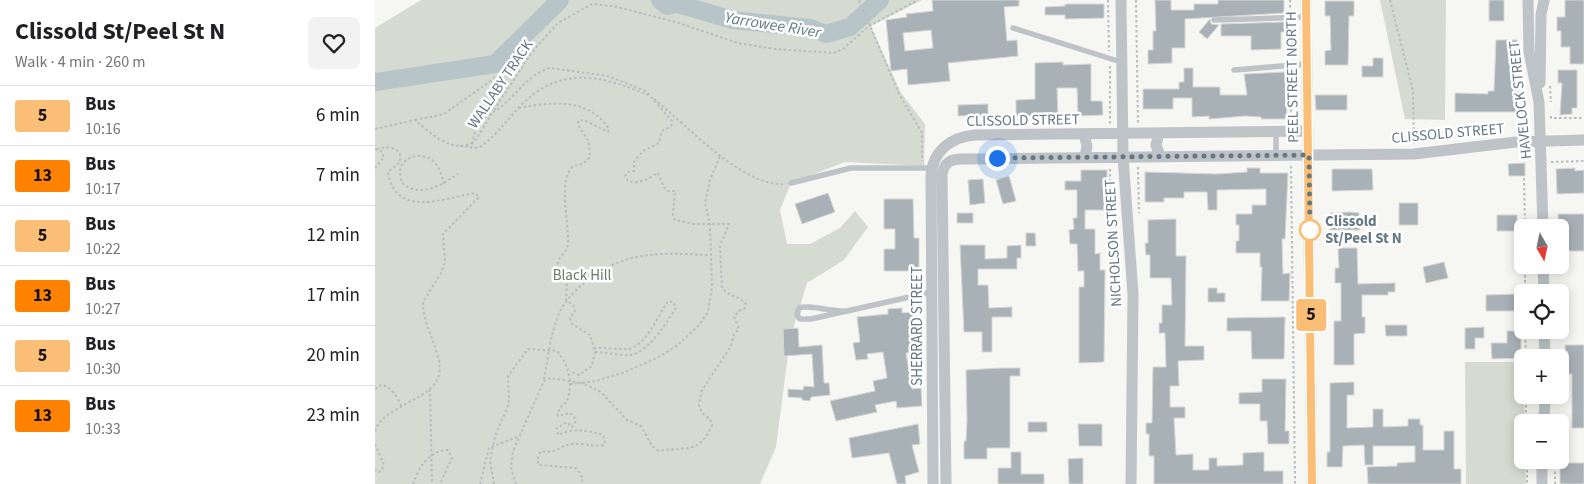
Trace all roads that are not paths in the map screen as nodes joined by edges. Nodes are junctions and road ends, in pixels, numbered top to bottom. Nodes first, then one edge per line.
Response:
1 (1121, 0) edge
2 (1306, 0) edge
3 (1527, 0) edge
4 (1544, 0) edge
5 (1307, 16) junction
6 (1214, 20) dead end
7 (1013, 28) dead end
8 (1121, 62) junction
9 (1307, 64) junction
10 (1234, 70) dead end
11 (1539, 112) junction
12 (1276, 131) junction
13 (1308, 131) junction
14 (1159, 133) junction
15 (1084, 134) junction
16 (1122, 134) junction
17 (959, 137) junction
18 (1584, 140) edge
19 (1540, 141) junction
20 (1276, 155) junction
21 (1309, 155) junction
22 (1160, 156) junction
23 (1085, 157) junction
24 (1123, 157) junction
25 (963, 159) junction
26 (927, 168) junction
27 (944, 168) junction
28 (791, 183) road end
29 (931, 186) junction
30 (943, 186) junction
31 (1543, 219) edge
32 (932, 292) junction
33 (845, 311) junction
34 (1542, 469) edge
35 (933, 484) edge
36 (946, 484) edge
37 (1131, 484) edge
38 (1312, 484) edge
39 (1542, 484) edge

1 - 8 street, NICHOLSON STREET
2 - 5 street, PEEL STREET NORTH
3 - 11 street, HAVELOCK STREET
4 - 11 street
5 - 6 lane
5 - 9 street, PEEL STREET NORTH
7 - 8 lane
8 - 16 street, NICHOLSON STREET
9 - 10 lane
9 - 13 street, PEEL STREET NORTH
11 - 19 street, HAVELOCK STREET
12 - 13 street, CLISSOLD STREET
12 - 14 street, CLISSOLD STREET
12 - 20 lane
13 - 21 street, PEEL STREET NORTH
14 - 16 street, CLISSOLD STREET
14 - 22 street
15 - 16 street, CLISSOLD STREET
15 - 17 street, CLISSOLD STREET
15 - 23 street
16 - 24 street, NICHOLSON STREET
17 - 25 street
17 - 26 street, CLISSOLD STREET
18 - 19 street, CLISSOLD STREET
19 - 21 street, CLISSOLD STREET
19 - 31 street, HAVELOCK STREET
20 - 21 street, CLISSOLD STREET
20 - 22 street, CLISSOLD STREET
21 - 38 street, PEEL STREET NORTH
22 - 24 street, CLISSOLD STREET
23 - 24 street, CLISSOLD STREET
23 - 25 street, CLISSOLD STREET
24 - 37 street, NICHOLSON STREET
25 - 27 street, CLISSOLD STREET
26 - 27 street
26 - 28 lane
26 - 29 street, SHERRARD STREET
27 - 30 street, SHERRARD STREET
29 - 30 street
29 - 32 street, SHERRARD STREET
30 - 36 street, SHERRARD STREET
32 - 33 lane
32 - 35 street, SHERRARD STREET
33 - 33 lane
34 - 39 street

